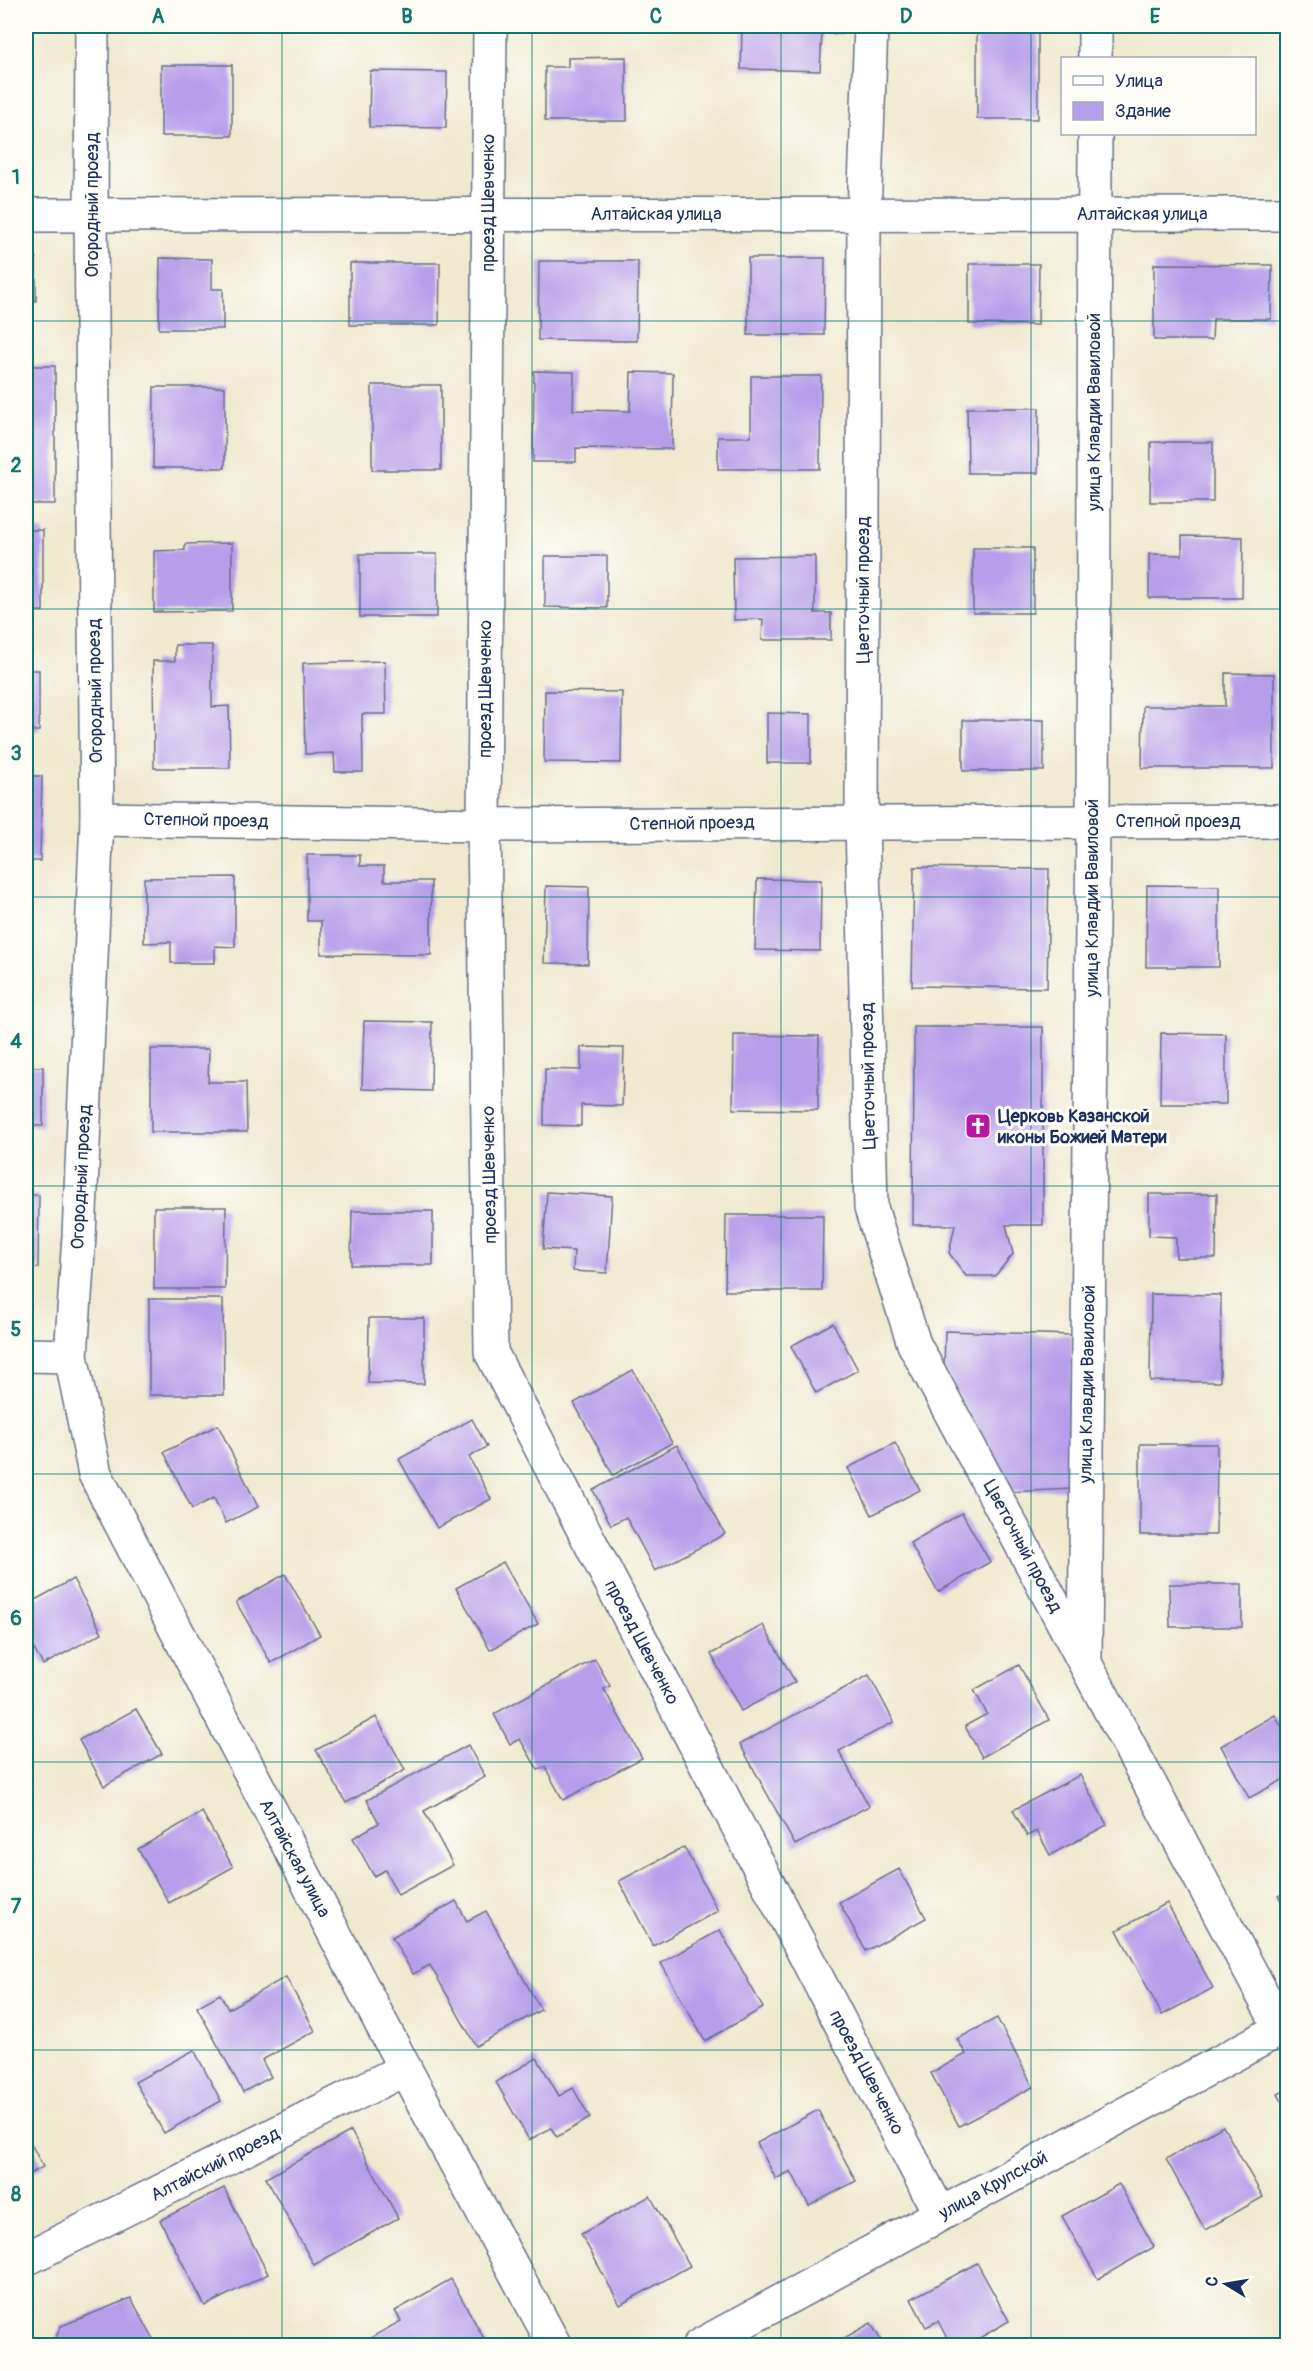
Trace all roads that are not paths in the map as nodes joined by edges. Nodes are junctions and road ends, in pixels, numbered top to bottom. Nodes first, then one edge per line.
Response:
1 (92, 26) edge
2 (490, 26) edge
3 (871, 26) edge
4 (1095, 26) edge
5 (1095, 57) edge
6 (1095, 135) edge
7 (488, 214) junction
8 (864, 214) junction
9 (1095, 214) junction
10 (1287, 214) edge
11 (26, 215) edge
12 (91, 215) junction
13 (97, 819) junction
14 (862, 821) junction
15 (1093, 821) junction
16 (1287, 821) edge
17 (484, 825) junction
18 (26, 1355) edge
19 (70, 1356) junction
20 (1085, 1663) junction
21 (1284, 2027) edge
22 (405, 2069) junction
23 (940, 2214) junction
24 (26, 2259) edge
25 (555, 2346) edge
26 (699, 2346) edge

1 - 12 street, Огородный проезд
2 - 7 street, проезд Шевченко
3 - 8 street, Цветочный проезд
4 - 5 street
6 - 9 street, улица Клавдии Вавиловой
7 - 8 street, Алтайская улица
7 - 12 street, Алтайская улица
7 - 17 street, проезд Шевченко
8 - 9 street, Алтайская улица
8 - 14 street, Цветочный проезд
9 - 10 street, Алтайская улица
9 - 15 street, улица Клавдии Вавиловой
11 - 12 street, Алтайская улица
12 - 13 street, Огородный проезд
13 - 17 street, Степной проезд
13 - 19 street, Огородный проезд
14 - 15 street, Степной проезд
14 - 17 street, Степной проезд
14 - 20 street, Цветочный проезд
15 - 16 street, Степной проезд
15 - 20 street, улица Клавдии Вавиловой
17 - 23 street, проезд Шевченко
18 - 19 street
19 - 22 street, Алтайская улица
20 - 21 street, Цветочный проезд
21 - 23 street, улица Крупской
22 - 24 street, Алтайский проезд
22 - 25 street, Алтайская улица
23 - 26 street, улица Крупской

